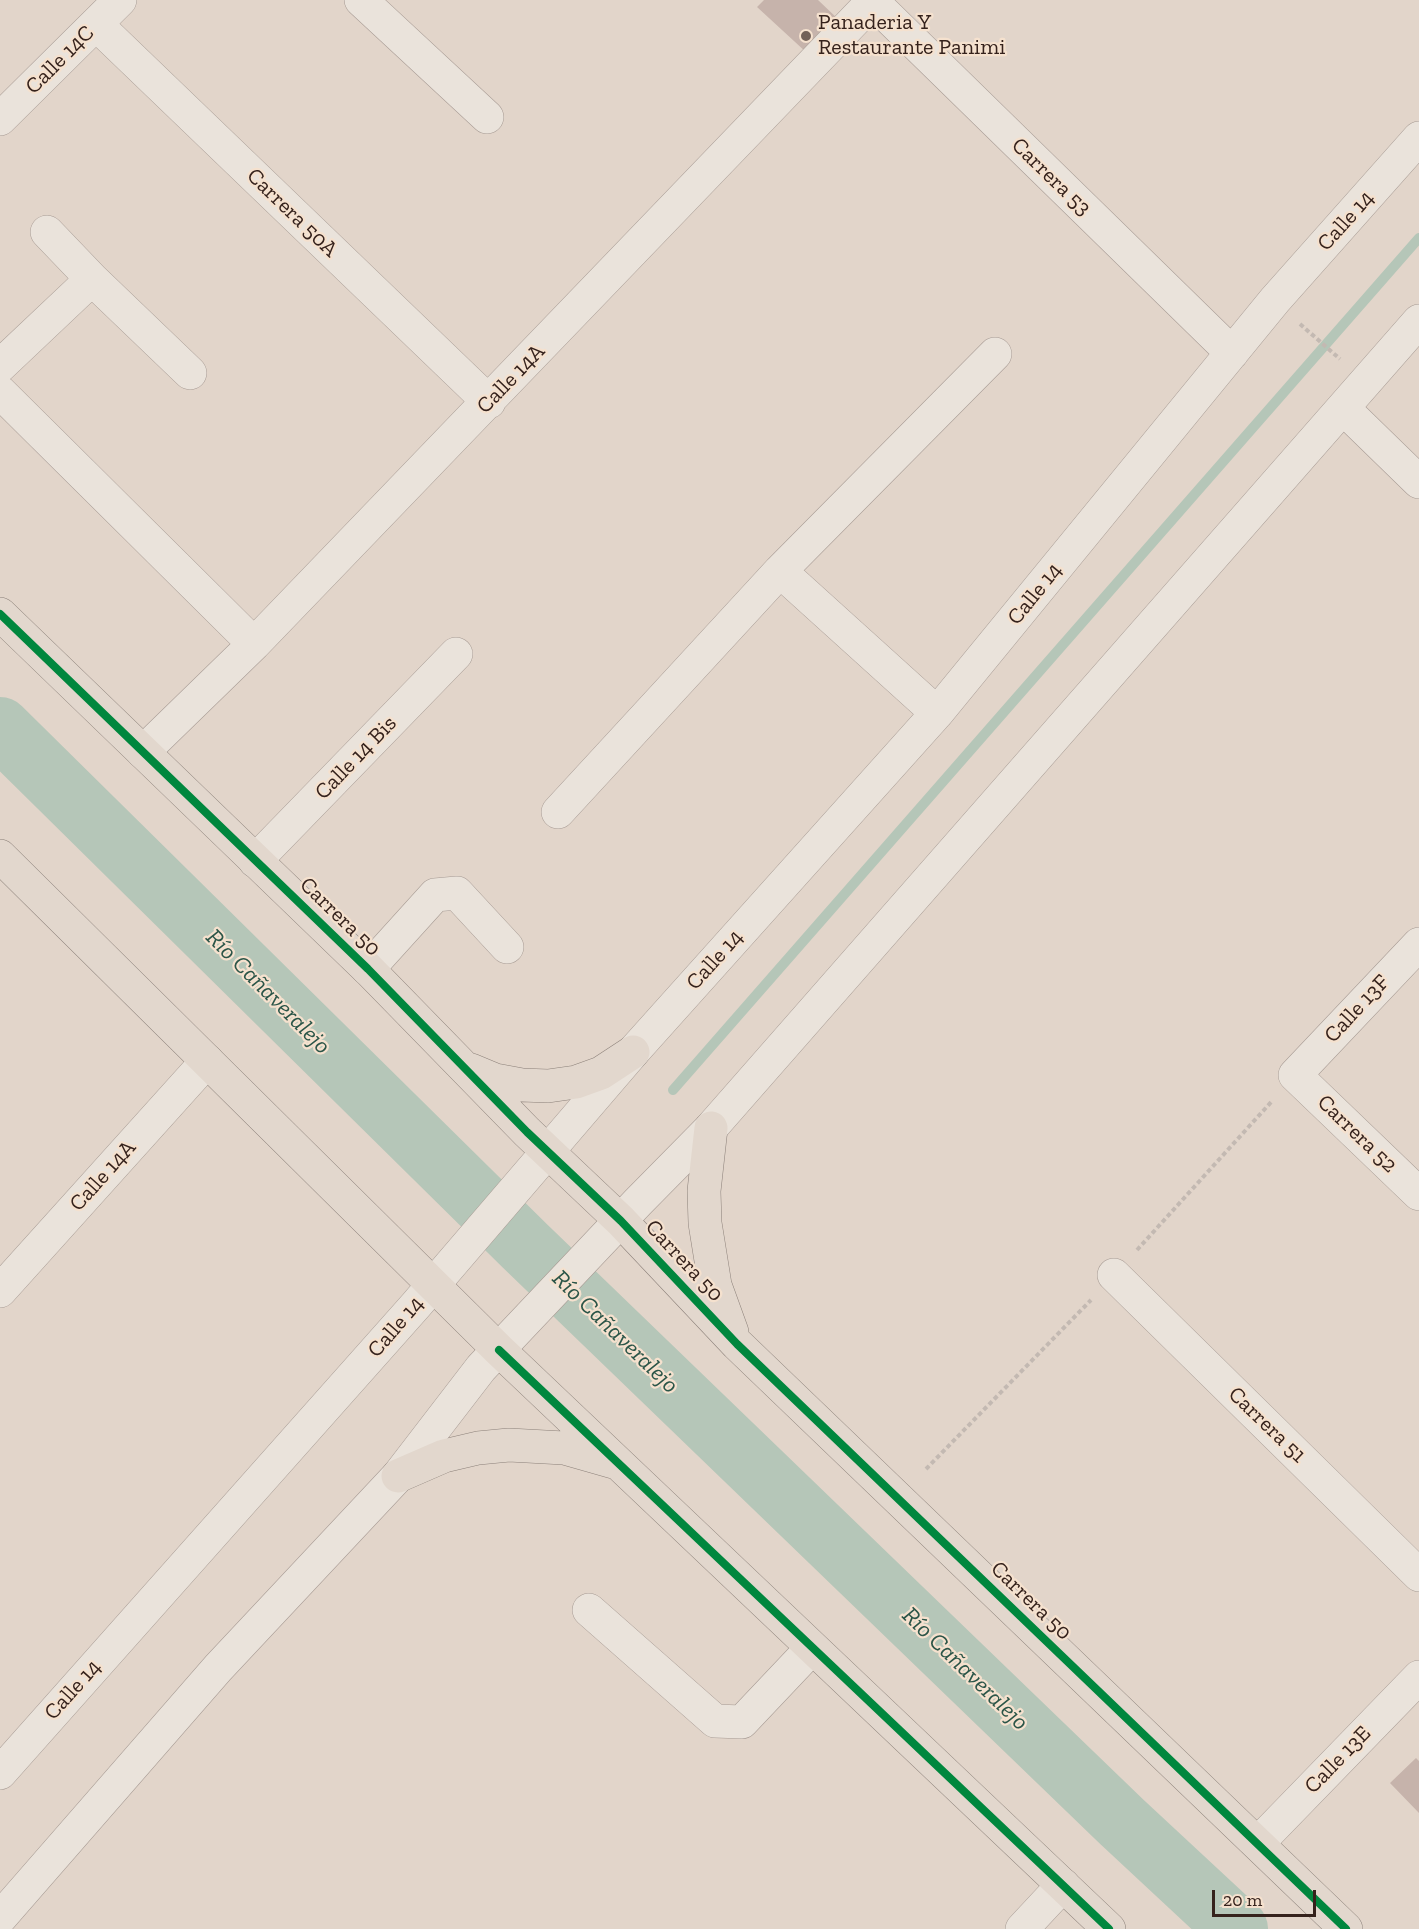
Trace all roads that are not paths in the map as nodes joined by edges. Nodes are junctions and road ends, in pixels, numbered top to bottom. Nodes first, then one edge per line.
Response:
1 (120, 0) edge
2 (361, 0) edge
3 (873, 1) edge
4 (96, 24) junction
5 (487, 117) dead end
6 (0, 119) edge
7 (1419, 138) edge
8 (46, 232) dead end
9 (92, 279) junction
10 (1419, 321) edge
11 (1232, 353) junction
12 (995, 354) dead end
13 (0, 366) edge
14 (190, 373) dead end
15 (0, 392) edge
16 (489, 402) junction
17 (1344, 409) junction
18 (1419, 482) edge
19 (780, 571) junction
20 (0, 614) edge
21 (254, 644) junction
22 (456, 654) dead end
23 (937, 713) junction
24 (143, 752) junction
25 (558, 812) dead end
26 (0, 856) edge
27 (255, 861) junction
28 (1419, 944) edge
29 (507, 947) dead end
30 (368, 969) junction
31 (633, 1052) junction
32 (207, 1060) junction
33 (465, 1068) junction
34 (1296, 1075) joint
35 (711, 1128) junction
36 (542, 1160) junction
37 (1419, 1194) edge
38 (612, 1230) junction
39 (1114, 1275) dead end
40 (441, 1276) junction
41 (0, 1291) edge
42 (507, 1342) junction
43 (737, 1344) junction
44 (617, 1464) junction
45 (398, 1476) junction
46 (1419, 1575) edge
47 (589, 1610) dead end
48 (812, 1648) junction
49 (1419, 1677) edge
50 (0, 1773) edge
51 (1258, 1843) junction
52 (1063, 1885) junction
53 (0, 1918) edge
54 (1023, 1929) edge
55 (1109, 1929) edge
56 (1346, 1929) edge

1 - 4 street, Calle 14C
2 - 5 street
3 - 11 street, Carrera 53
3 - 16 street, Calle 14A
4 - 6 street, Calle 14C
4 - 16 street, Carrera 50A
7 - 11 street, Calle 14
8 - 9 street
9 - 13 street
9 - 14 street
10 - 17 street
11 - 23 street, Calle 14
12 - 19 street
15 - 21 street
16 - 21 street, Calle 14A
17 - 18 street
17 - 35 street
19 - 23 street
19 - 25 street
20 - 24 main road, Carrera 50
21 - 24 street, Calle 14A
22 - 27 street, Calle 14 Bis
23 - 31 street, Calle 14
24 - 27 main road, Carrera 50
26 - 32 main road
27 - 30 main road, Carrera 50
28 - 34 street, Calle 13F
29 - 30 street
30 - 33 main road, Carrera 50
31 - 33 main road
31 - 36 street, Calle 14
32 - 40 main road
32 - 41 street, Calle 14A
33 - 36 main road, Carrera 50
34 - 37 street, Carrera 52
35 - 38 street
35 - 43 main road
36 - 38 main road, Carrera 50
36 - 40 street, Calle 14
38 - 42 street
38 - 43 main road, Carrera 50
39 - 46 street, Carrera 51
40 - 42 main road
40 - 50 street, Calle 14
42 - 44 main road
42 - 45 street
43 - 51 main road, Carrera 50
44 - 45 main road
44 - 48 main road
45 - 53 street
47 - 48 street
48 - 52 main road
49 - 51 street, Calle 13E
51 - 56 main road, Carrera 50
52 - 54 street
52 - 55 main road

